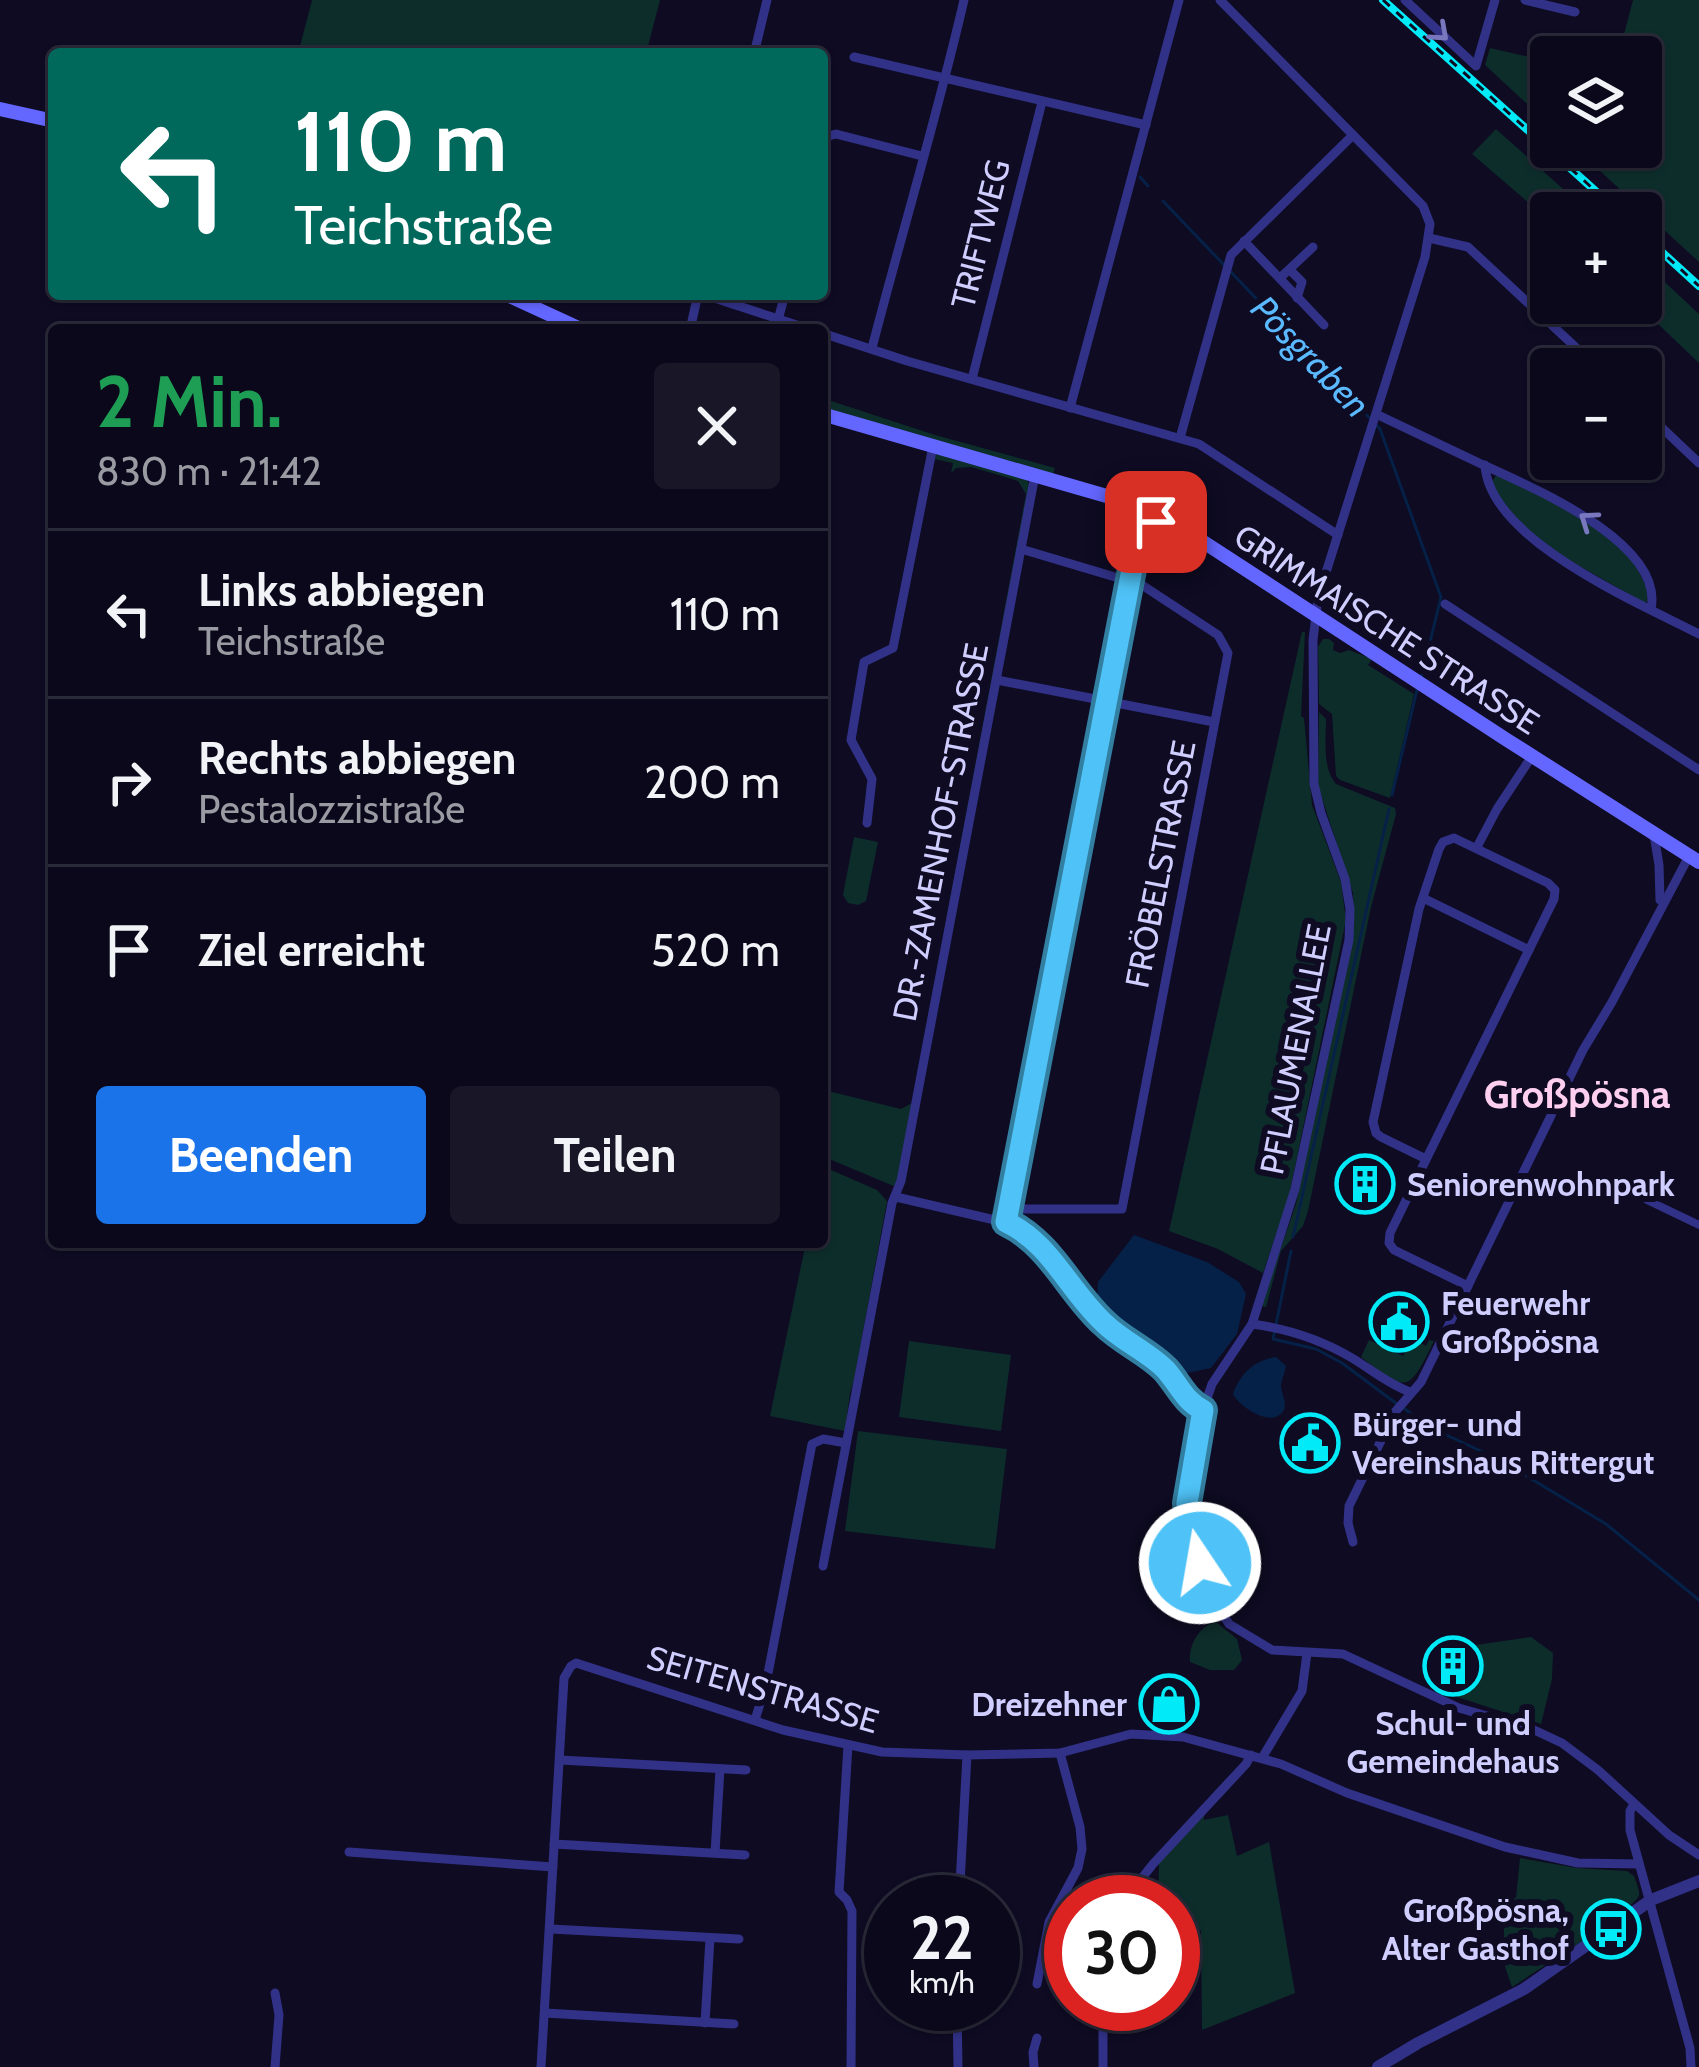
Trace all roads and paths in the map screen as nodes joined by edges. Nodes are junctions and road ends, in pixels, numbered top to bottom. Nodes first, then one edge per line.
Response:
1 (767, 0) edge
2 (964, 0) edge
3 (1179, 0) edge
4 (1220, 0) edge
5 (1405, 0) edge
6 (1495, 0) edge
7 (1525, 0) edge
8 (1575, 12) dead end
9 (755, 48) edge
10 (854, 57) dead end
11 (946, 79) junction
12 (1042, 103) junction
13 (0, 109) edge
14 (48, 120) edge
15 (1146, 125) junction
16 (1353, 135) junction
17 (828, 136) edge
18 (922, 156) junction
19 (1429, 238) junction
20 (1244, 241) junction
21 (1313, 247) dead end
22 (1290, 270) junction
23 (1280, 278) junction
24 (1297, 298) junction
25 (518, 300) edge
26 (718, 300) edge
27 (783, 300) edge
28 (778, 320) junction
29 (570, 324) edge
30 (792, 324) edge
31 (1324, 325) dead end
32 (828, 335) edge
33 (872, 348) junction
34 (1576, 348) edge
35 (972, 379) junction
36 (1070, 407) junction
37 (828, 416) edge
38 (1374, 420) junction
39 (1662, 429) edge
40 (1180, 438) junction
41 (933, 446) junction
42 (1699, 463) edge
43 (1485, 466) junction
44 (1035, 476) junction
45 (1160, 516) junction
46 (1338, 535) junction
47 (1021, 549) junction
48 (1130, 580) junction
49 (1445, 604) dead end
50 (1652, 609) junction
51 (1316, 614) junction
52 (1699, 634) edge
53 (997, 680) junction
54 (1105, 700) junction
55 (1214, 722) junction
56 (1532, 756) junction
57 (1699, 770) edge
58 (867, 823) dead end
59 (1654, 835) junction
60 (1477, 847) junction
61 (1694, 859) edge
62 (1423, 898) junction
63 (1660, 906) junction
64 (1529, 950) junction
65 (1426, 1159) junction
66 (896, 1197) junction
67 (1646, 1200) dead end
68 (1009, 1209) junction
69 (1006, 1222) junction
70 (1699, 1225) edge
71 (1468, 1286) junction
72 (1252, 1324) junction
73 (1410, 1392) junction
74 (1203, 1410) junction
75 (846, 1443) junction
76 (1353, 1542) dead end
77 (824, 1566) dead end
78 (1307, 1653) junction
79 (755, 1720) junction
80 (848, 1745) junction
81 (1060, 1753) junction
82 (967, 1755) junction
83 (1256, 1756) junction
84 (560, 1760) junction
85 (720, 1769) junction
86 (746, 1770) dead end
87 (1634, 1804) junction
88 (555, 1842) junction
89 (349, 1852) dead end
90 (716, 1853) junction
91 (745, 1855) dead end
92 (1699, 1855) edge
93 (1639, 1864) junction
94 (553, 1867) junction
95 (960, 1875) edge
96 (1144, 1875) edge
97 (1699, 1881) edge
98 (1652, 1900) junction
99 (550, 1929) junction
100 (710, 1938) junction
101 (740, 1939) dead end
102 (1037, 1984) dead end
103 (275, 1993) dead end
104 (545, 2013) junction
105 (705, 2023) junction
106 (734, 2024) dead end
107 (957, 2031) edge
108 (1102, 2031) edge
109 (1037, 2038) dead end
110 (274, 2067) edge
111 (541, 2067) edge
112 (851, 2067) edge
113 (958, 2067) edge
114 (1034, 2067) edge
115 (1103, 2067) edge
116 (1378, 2067) edge
117 (1690, 2067) edge

1 - 9 street
2 - 11 street
3 - 15 street
4 - 16 street
5 -> 6 street
7 - 8 street
10 - 11 street
11 - 12 street
11 - 18 street
12 - 15 street
12 - 35 street, TRIFTWEG
13 - 14 main road
15 - 36 street
16 - 19 street
16 - 20 street
17 - 18 street
18 - 33 street
19 - 34 street
19 - 38 street, PFLAUMENALLEE
20 - 23 street
20 - 40 street
21 - 22 street
22 - 23 street
22 - 24 street
23 - 24 street
24 - 31 street
25 - 29 main road
26 - 28 street
27 - 28 street
28 - 30 street
32 - 33 street
33 - 35 street
35 - 36 street
36 - 40 street
37 - 41 main road, GRIMMAISCHE STRASSE
38 - 43 street
38 - 46 street, PFLAUMENALLEE
39 - 42 street
40 - 46 street
41 - 44 main road, GRIMMAISCHE STRASSE
41 - 58 street
43 - 50 street
50 -> 43 street
44 - 45 main road, GRIMMAISCHE STRASSE
44 - 47 street, DR.-ZAMENHOF-STRASSE
45 - 48 street
45 - 51 main road, GRIMMAISCHE STRASSE
46 - 51 street, PFLAUMENALLEE
47 - 48 street, FRÖBELSTRASSE
47 - 53 street, DR.-ZAMENHOF-STRASSE
48 - 54 street
48 - 55 street, FRÖBELSTRASSE
49 - 57 street
50 - 52 street
51 - 56 main road, GRIMMAISCHE STRASSE
51 - 72 street, PFLAUMENALLEE
53 - 54 street
53 - 66 street, DR.-ZAMENHOF-STRASSE
54 - 55 street
54 - 68 street
55 - 68 street, FRÖBELSTRASSE
56 - 59 main road, GRIMMAISCHE STRASSE
56 - 60 street
59 - 61 main road, GRIMMAISCHE STRASSE
59 - 63 street
60 - 62 street
60 - 64 street
61 - 63 street
62 - 64 street
62 - 65 street
63 - 71 street
64 - 65 street
65 - 71 street
66 - 69 street
66 - 75 street, DR.-ZAMENHOF-STRASSE
67 - 70 street
68 - 69 street
69 - 74 street
71 - 73 street
72 - 73 street
72 - 74 street, PFLAUMENALLEE
73 - 76 street
74 - 78 street, PFLAUMENALLEE
75 - 77 street, DR.-ZAMENHOF-STRASSE
75 - 79 street
78 - 83 street
78 - 87 street, PFLAUMENALLEE
79 - 80 street, SEITENSTRASSE
79 - 84 street, SEITENSTRASSE
80 - 82 street, SEITENSTRASSE
80 - 112 street
81 - 82 street, SEITENSTRASSE
81 - 83 street, SEITENSTRASSE
81 - 102 street
82 - 95 street
83 - 93 street, SEITENSTRASSE
83 - 96 street
84 - 85 street
84 - 88 street
85 - 86 street
85 - 90 street
87 - 92 street, PFLAUMENALLEE
87 - 93 street
88 - 90 street
88 - 94 street
89 - 94 street
90 - 91 street
93 - 98 street
94 - 99 street
97 - 98 street
98 - 116 street
98 - 117 street
99 - 100 street
99 - 104 street
100 - 101 street
100 - 105 street
103 - 110 street
104 - 105 street
104 - 111 street
105 - 106 street
107 - 113 street
108 - 115 street
109 - 114 street

